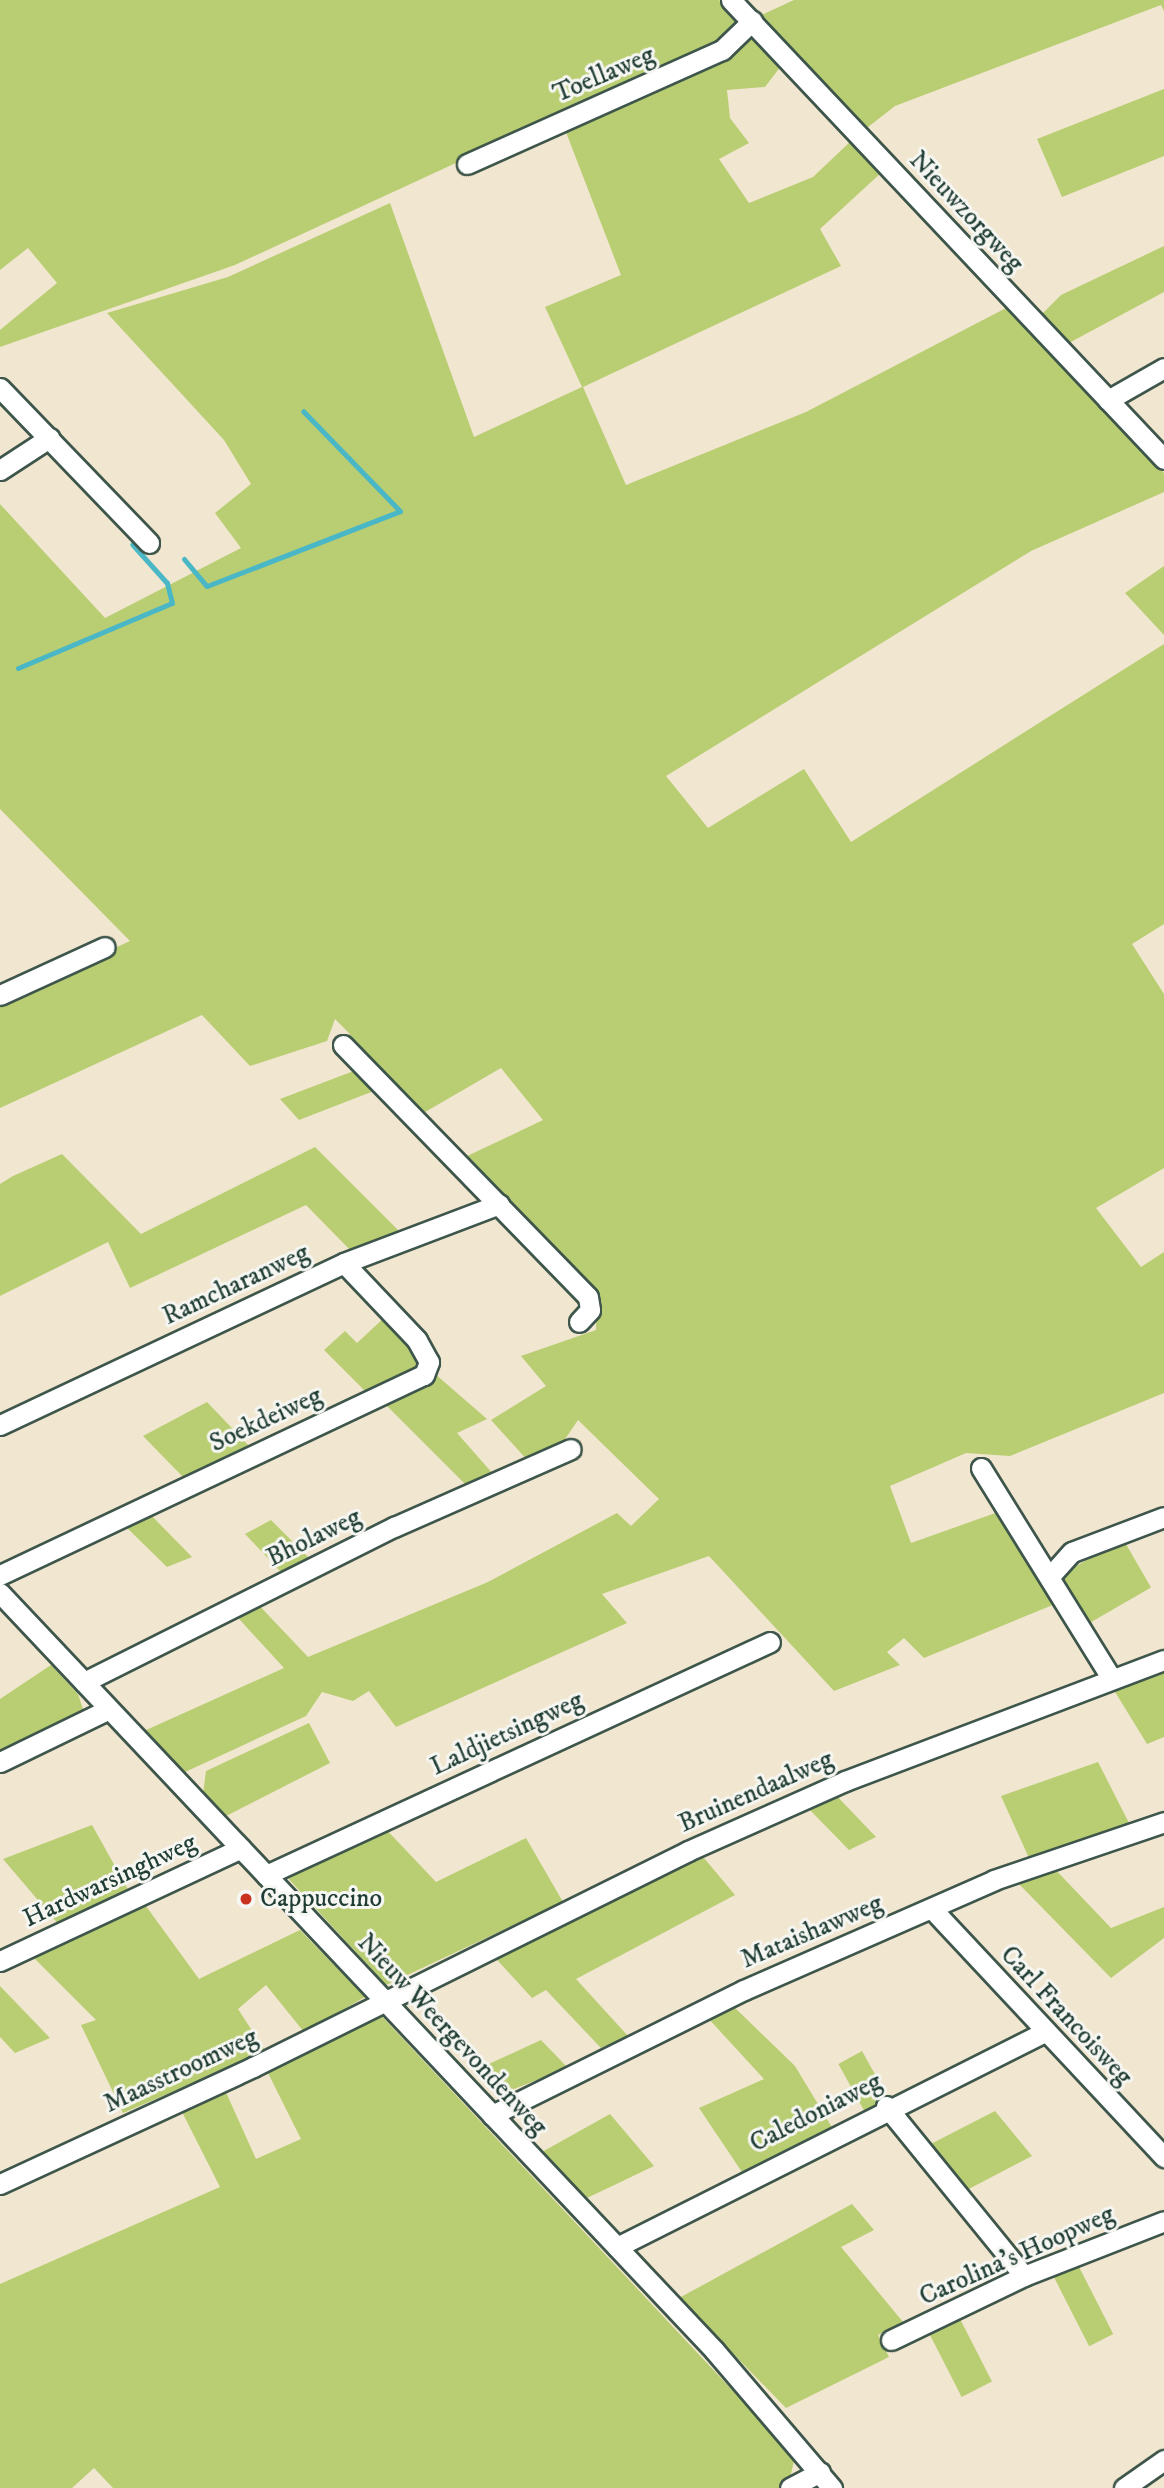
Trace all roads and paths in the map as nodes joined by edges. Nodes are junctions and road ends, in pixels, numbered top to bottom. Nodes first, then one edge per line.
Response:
1 (731, 0) edge
2 (752, 21) junction
3 (467, 164) dead end
4 (1164, 368) edge
5 (0, 388) edge
6 (1108, 400) junction
7 (49, 438) junction
8 (1164, 459) edge
9 (0, 470) edge
10 (149, 543) dead end
11 (105, 947) dead end
12 (0, 995) edge
13 (343, 1045) dead end
14 (499, 1204) junction
15 (344, 1263) junction
16 (579, 1322) dead end
17 (0, 1425) edge
18 (571, 1449) dead end
19 (981, 1468) dead end
20 (1164, 1517) edge
21 (0, 1575) edge
22 (1051, 1575) junction
23 (0, 1593) edge
24 (770, 1642) dead end
25 (1164, 1660) edge
26 (1112, 1679) junction
27 (84, 1682) junction
28 (109, 1709) junction
29 (0, 1762) edge
30 (1164, 1822) edge
31 (241, 1848) junction
32 (266, 1875) junction
33 (932, 1909) junction
34 (0, 1961) edge
35 (382, 2000) junction
36 (1043, 2033) junction
37 (887, 2106) junction
38 (492, 2115) junction
39 (1164, 2157) edge
40 (0, 2184) edge
41 (1164, 2221) edge
42 (617, 2248) junction
43 (1024, 2276) junction
44 (891, 2340) dead end
45 (1164, 2460) edge
46 (826, 2480) edge
47 (790, 2488) edge
48 (1124, 2488) edge

1 - 2 street, Nieuwzorgweg
2 - 3 street, Toellaweg
2 - 6 street, Nieuwzorgweg
4 - 6 street
5 - 7 street
6 - 8 street, Nieuwzorgweg
7 - 9 street
7 - 10 street
11 - 12 street
13 - 14 street
14 - 15 street, Ramcharanweg
14 - 16 street
15 - 17 street, Ramcharanweg
15 - 21 street, Soekdeiweg
18 - 27 street, Bholaweg
19 - 22 street
20 - 22 street
22 - 26 street
23 - 27 street, Nieuw Weergevondenweg
24 - 32 street, Laldjietsingweg
25 - 26 street, Bruinendaalweg
26 - 35 street, Bruinendaalweg
27 - 28 street, Nieuw Weergevondenweg
28 - 29 street
28 - 31 street, Nieuw Weergevondenweg
30 - 33 street, Mataishawweg
31 - 32 street, Nieuw Weergevondenweg
31 - 34 street, Hardwarsinghweg
32 - 35 street, Nieuw Weergevondenweg
33 - 36 street, Carl Francoisweg
33 - 38 street, Mataishawweg
35 - 38 street, Nieuw Weergevondenweg
35 - 40 street, Maasstroomweg
36 - 37 street, Caledoniaweg
36 - 39 street, Carl Francoisweg
37 - 42 street, Caledoniaweg
37 - 43 street
38 - 42 street, Nieuw Weergevondenweg
41 - 43 street, Carolina's Hoopweg
42 - 46 street, Nieuw Weergevondenweg
43 - 44 street, Carolina's Hoopweg
45 - 48 street
46 - 47 street

